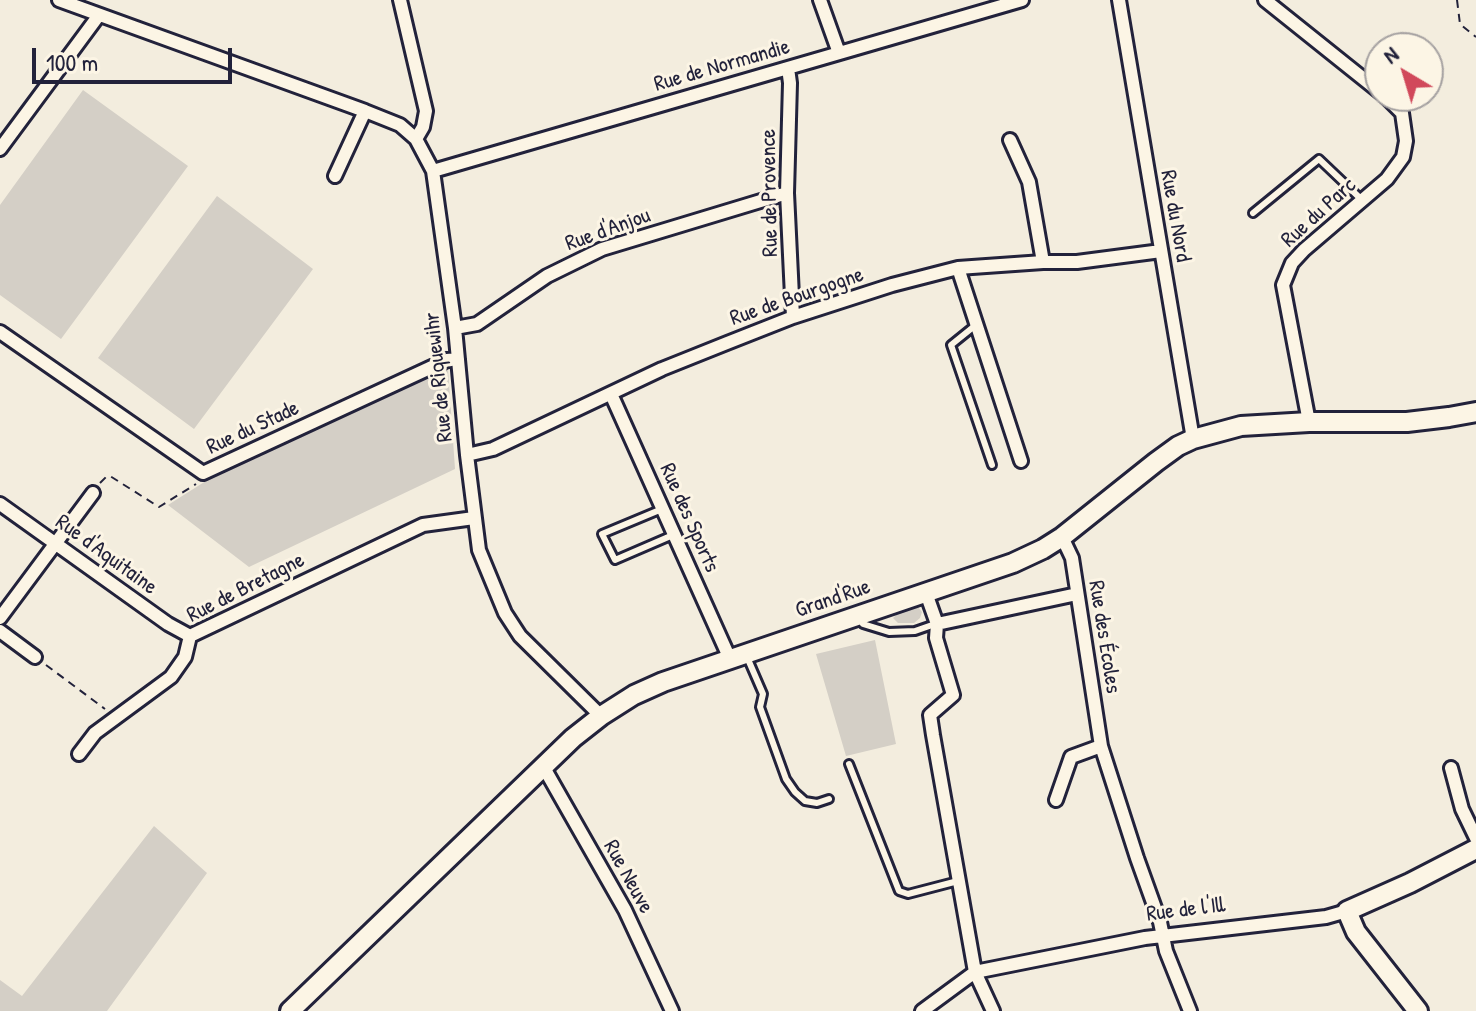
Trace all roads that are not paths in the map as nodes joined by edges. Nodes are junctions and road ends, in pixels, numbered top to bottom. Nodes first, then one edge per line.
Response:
1 (59, 0) edge
2 (400, 0) edge
3 (820, 0) edge
4 (1022, 0) edge
5 (1119, 0) edge
6 (1265, 0) edge
7 (99, 15) junction
8 (839, 53) junction
9 (788, 68) junction
10 (1364, 80) edge
11 (365, 111) junction
12 (1401, 112) edge
13 (416, 139) junction
14 (1010, 140) dead end
15 (0, 149) edge
16 (433, 171) junction
17 (335, 176) dead end
18 (787, 193) junction
19 (1362, 200) junction
20 (1253, 213) dead end
21 (1161, 251) junction
22 (1043, 262) junction
23 (958, 268) junction
24 (793, 317) junction
25 (977, 324) junction
26 (455, 328) junction
27 (0, 332) edge
28 (458, 359) junction
29 (611, 394) junction
30 (1476, 412) edge
31 (1309, 422) junction
32 (1193, 439) junction
33 (467, 455) junction
34 (1021, 461) dead end
35 (992, 465) dead end
36 (93, 493) road end
37 (0, 504) edge
38 (662, 509) junction
39 (474, 518) junction
40 (674, 534) junction
41 (1062, 537) junction
42 (55, 544) junction
43 (926, 593) junction
44 (1077, 594) junction
45 (859, 615) junction
46 (0, 618) edge
47 (0, 631) edge
48 (936, 631) junction
49 (190, 636) junction
50 (35, 657) road end
51 (738, 657) junction
52 (601, 716) junction
53 (1101, 746) junction
54 (79, 754) dead end
55 (849, 764) dead end
56 (543, 766) junction
57 (1451, 768) dead end
58 (829, 799) dead end
59 (1056, 800) dead end
60 (1476, 838) edge
61 (1476, 849) edge
62 (958, 881) junction
63 (1347, 911) junction
64 (1164, 936) junction
65 (975, 972) junction
66 (290, 1011) edge
67 (672, 1011) edge
68 (922, 1011) edge
69 (993, 1011) edge
70 (1190, 1011) edge
71 (1418, 1011) edge

1 - 7 street
2 - 13 street
3 - 8 street
4 - 8 street, Rue de Normandie
5 - 21 street, Rue du Nord
6 - 10 street, Rue du Parc
7 - 11 street
7 - 15 street
8 - 9 street, Rue de Normandie
9 - 16 street, Rue de Normandie
9 - 18 street, Rue de Provence
11 - 13 street
11 - 17 street
12 - 19 street, Rue du Parc
13 - 16 street, Rue de Riquewihr
14 - 22 street
16 - 26 street, Rue de Riquewihr
18 - 24 street, Rue de Provence
18 - 26 street, Rue d'Anjou
19 - 20 lane
19 - 31 street, Rue du Parc
21 - 22 street, Rue de Bourgogne
21 - 32 street, Rue du Nord
22 - 23 street, Rue de Bourgogne
23 - 24 street, Rue de Bourgogne
23 - 25 street
24 - 29 street, Rue de Bourgogne
25 - 34 street
25 - 35 lane
26 - 28 street, Rue de Riquewihr
27 - 28 street, Rue du Stade
28 - 33 street, Rue de Riquewihr
29 - 33 street, Rue de Bourgogne
29 - 38 street, Rue des Sports
30 - 31 main road, Grand'Rue
31 - 32 main road, Grand'Rue
32 - 41 main road, Grand'Rue
33 - 39 street, Rue de Riquewihr
36 - 42 street
37 - 42 street, Rue d'Aquitaine
38 - 40 street, Rue des Sports
38 - 40 lane
39 - 49 street, Rue de Bretagne
39 - 52 street, Rue de Riquewihr
40 - 51 street, Rue des Sports
41 - 43 main road, Grand'Rue
41 - 44 street, Rue des Écoles
42 - 46 street
42 - 49 street, Rue d'Aquitaine
43 - 45 main road, Grand'Rue
43 - 48 street
44 - 48 street
44 - 53 street, Rue des Écoles
45 - 48 lane
45 - 51 main road, Grand'Rue
47 - 50 street
48 - 62 street
49 - 54 street, Rue de Bretagne
51 - 52 main road, Grand'Rue
51 - 58 lane
52 - 56 main road, Grand'Rue
53 - 59 street
53 - 64 street, Rue des Écoles
55 - 62 lane
56 - 66 main road, Grand'Rue
56 - 67 street, Rue Neuve
57 - 60 street
61 - 63 main road
62 - 65 street
63 - 64 street, Rue de l'Ill
63 - 71 main road
64 - 65 street, Rue de l'Ill
64 - 70 street, Rue des Écoles
65 - 68 street, Rue de l'Ill
65 - 69 street

